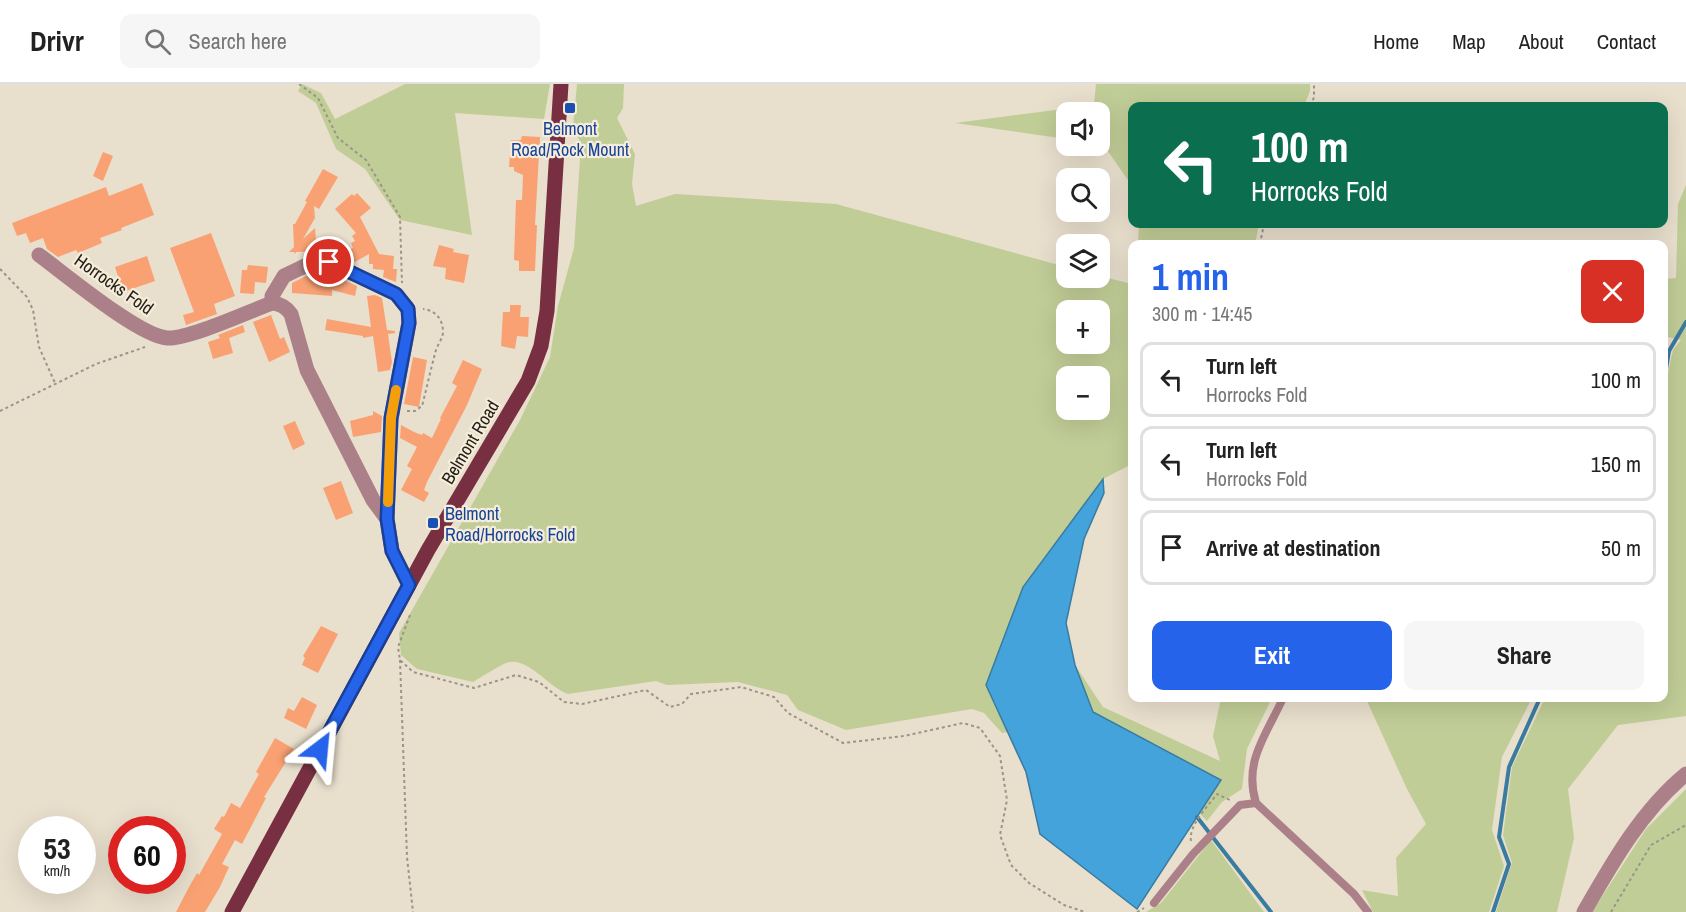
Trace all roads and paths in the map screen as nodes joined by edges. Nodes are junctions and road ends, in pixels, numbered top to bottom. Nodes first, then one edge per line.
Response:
1 (300, 84) edge
2 (561, 84) edge
3 (1314, 84) edge
4 (1312, 102) edge
5 (39, 255) dead end
6 (0, 269) edge
7 (399, 297) junction
8 (272, 303) junction
9 (408, 311) junction
10 (167, 339) junction
11 (55, 383) junction
12 (0, 411) edge
13 (393, 412) junction
14 (387, 519) junction
15 (409, 585) junction
16 (411, 612) dead end
17 (400, 660) junction
18 (1281, 702) edge
19 (1686, 774) edge
20 (1256, 803) junction
21 (1240, 805) junction
22 (1686, 825) edge
23 (1194, 852) junction
24 (1154, 903) dead end
25 (232, 912) edge
26 (413, 912) edge
27 (1085, 912) edge
28 (1368, 912) edge
29 (1584, 912) edge
30 (1611, 912) edge

1 - 7 path
2 - 15 main road, Belmont Road
3 - 4 path
5 - 10 street, Horrocks Fold
6 - 11 path
7 - 8 street
7 - 9 street
8 - 10 street
8 - 14 street
9 - 13 street
9 - 13 path
10 - 11 path
11 - 12 path
13 - 14 street
14 - 15 street
15 - 25 main road, Belmont Road
16 - 17 path
17 - 26 path
17 - 27 path
18 - 20 lane
19 - 29 street
20 - 21 lane
20 - 28 lane
21 - 23 lane
21 - 23 path
22 - 30 path
23 - 24 lane

